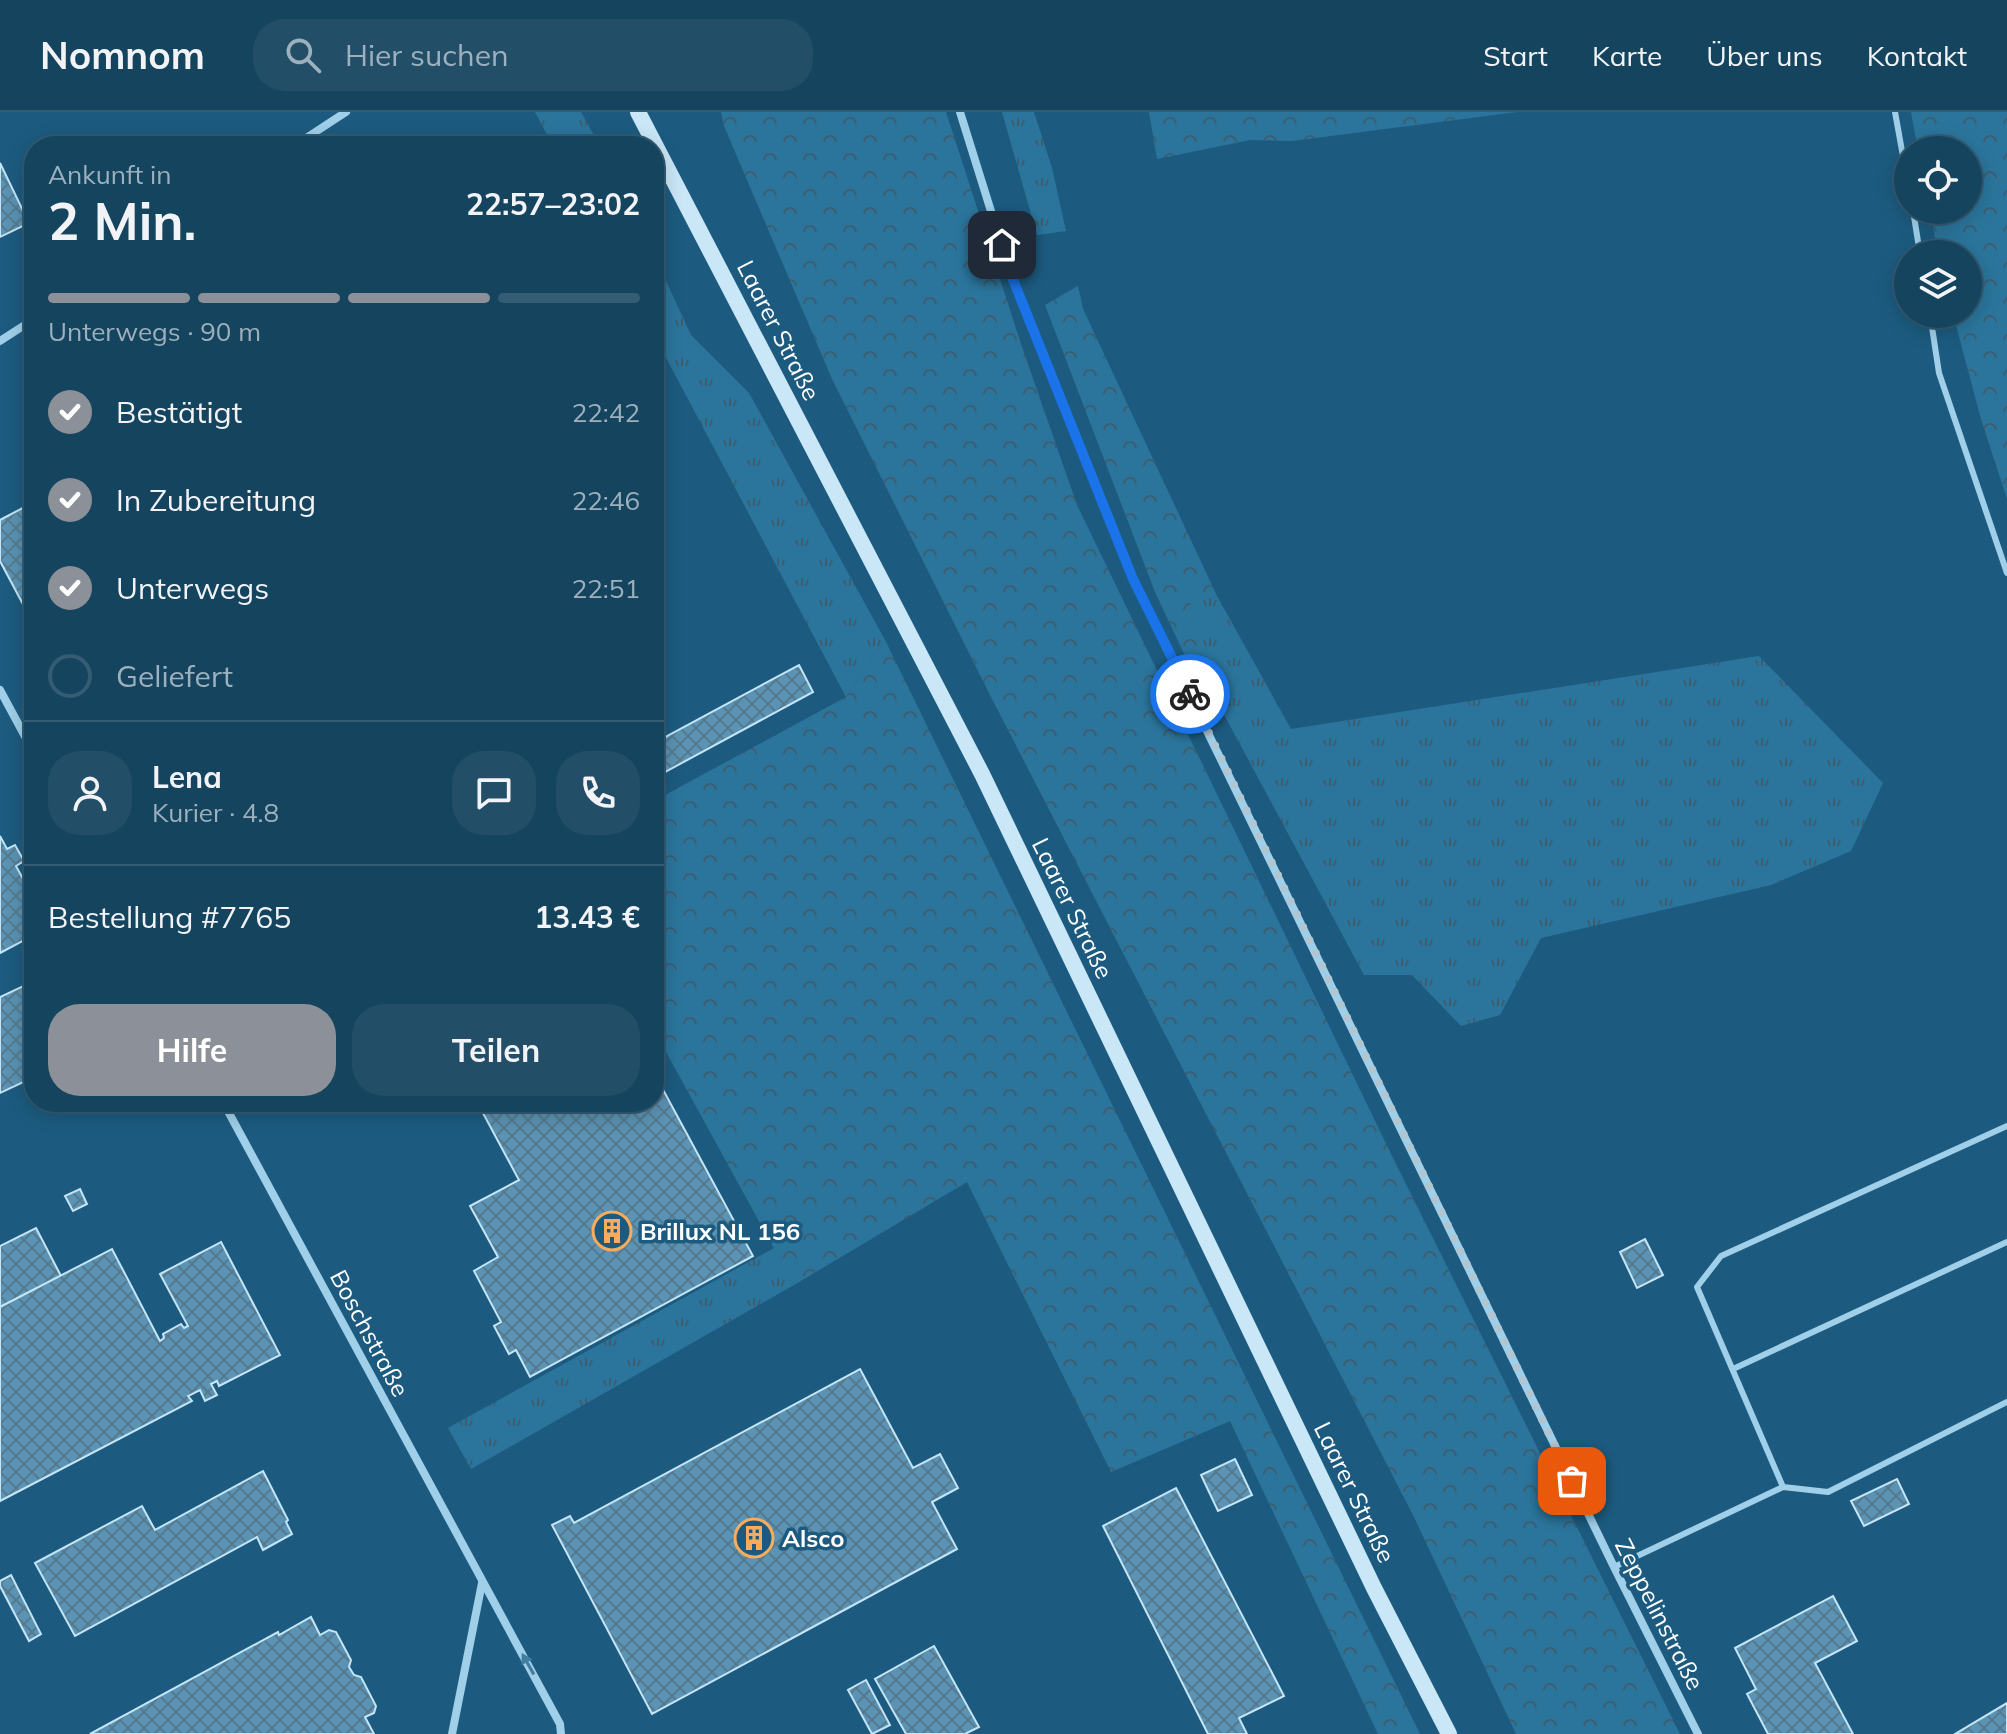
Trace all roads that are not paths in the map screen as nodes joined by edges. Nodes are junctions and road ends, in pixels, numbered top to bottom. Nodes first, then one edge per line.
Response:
1 (346, 112) edge
2 (638, 112) edge
3 (649, 112) edge
4 (960, 112) edge
5 (1895, 112) edge
6 (648, 130) junction
7 (309, 136) edge
8 (651, 136) edge
9 (1899, 136) edge
10 (664, 161) edge
11 (24, 325) edge
12 (1932, 328) edge
13 (0, 341) edge
14 (2007, 573) edge
15 (0, 690) edge
16 (24, 734) edge
17 (228, 1112) edge
18 (2007, 1126) edge
19 (2007, 1242) edge
20 (1733, 1369) junction
21 (2007, 1402) edge
22 (1783, 1487) junction
23 (1614, 1567) junction
24 (483, 1582) junction
25 (452, 1734) edge
26 (561, 1734) edge
27 (1449, 1734) edge
28 (1698, 1734) edge

1 - 7 street
2 - 6 main road, Laarer Straße
3 - 6 street
4 - 23 street, Zeppelinstraße
5 - 9 lane
6 - 8 main road, Laarer Straße
10 - 27 main road, Laarer Straße
11 - 13 street
12 - 14 lane
15 - 16 street
17 - 24 street, Boschstraße
18 - 20 lane
19 - 20 lane
20 - 22 lane
21 - 22 lane
22 - 23 lane
23 - 28 street, Zeppelinstraße
24 - 25 street
26 -> 24 street, Boschstraße

